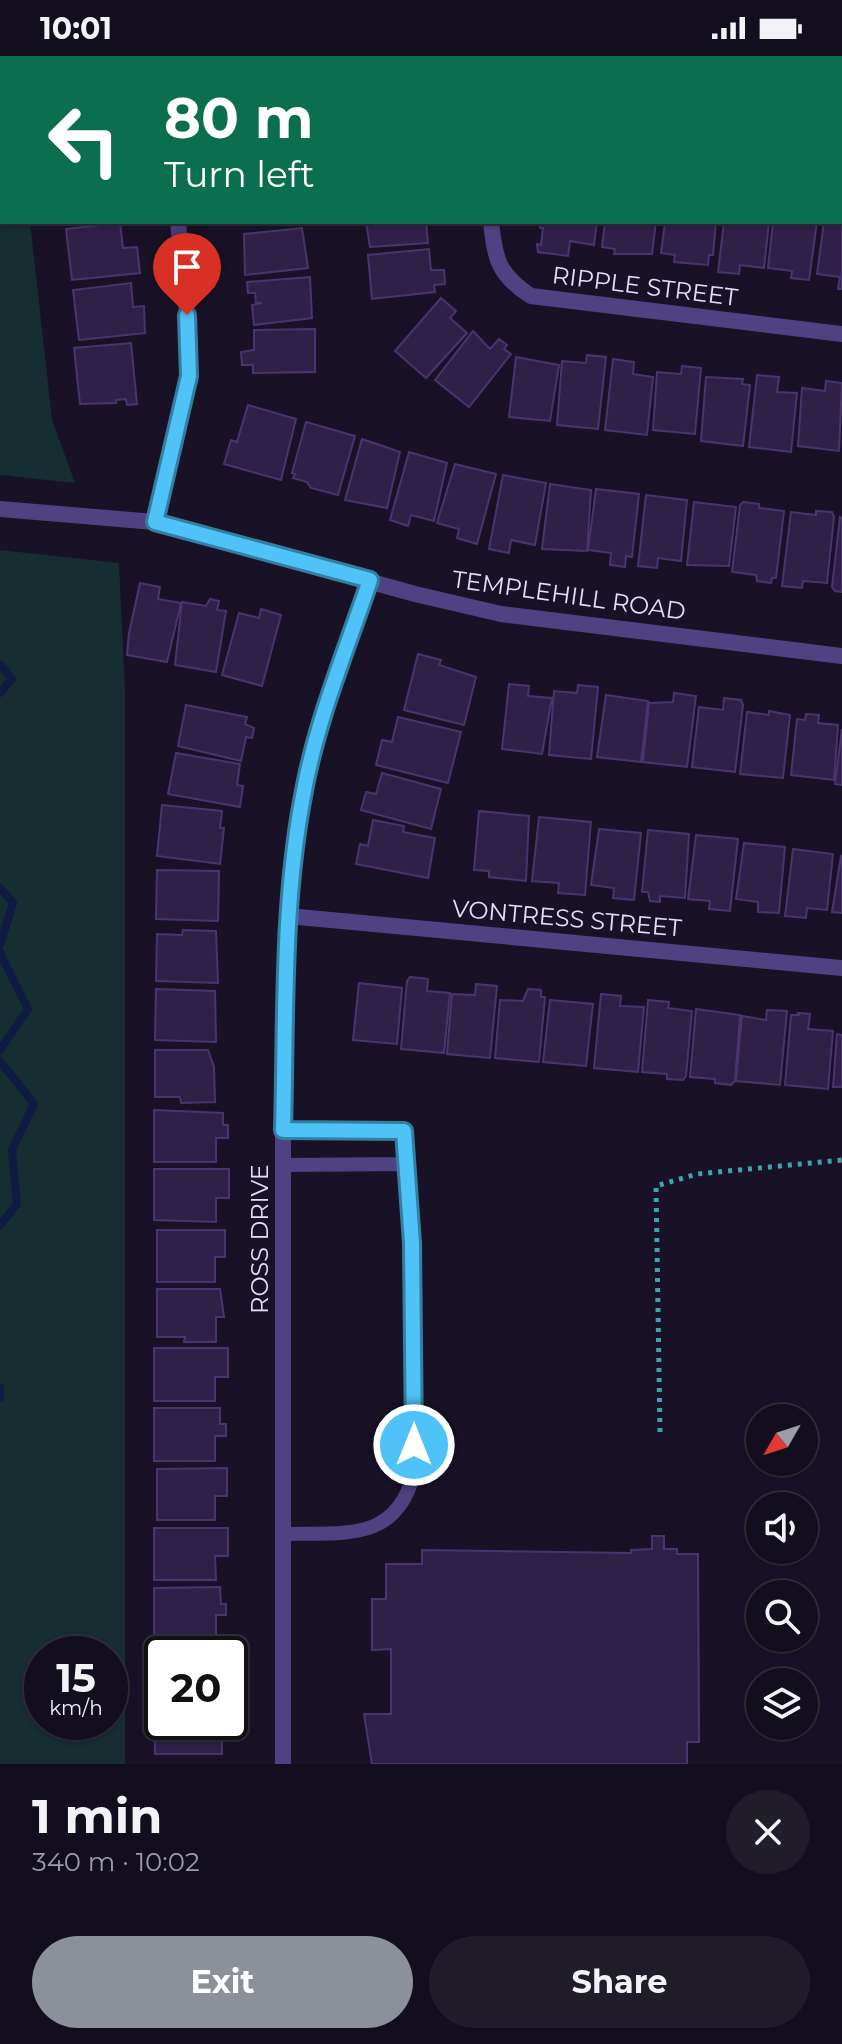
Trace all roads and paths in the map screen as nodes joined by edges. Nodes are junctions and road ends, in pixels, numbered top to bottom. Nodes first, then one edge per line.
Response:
1 (178, 224) edge
2 (491, 224) edge
3 (842, 334) edge
4 (0, 509) edge
5 (155, 522) junction
6 (370, 580) junction
7 (842, 656) edge
8 (288, 916) junction
9 (842, 968) edge
10 (283, 1130) junction
11 (842, 1160) edge
12 (405, 1164) junction
13 (284, 1165) junction
14 (660, 1432) dead end
15 (283, 1534) junction
16 (283, 1764) edge

1 - 5 street
2 - 3 street, RIPPLE STREET
4 - 5 street, TEMPLEHILL ROAD
5 - 6 street, TEMPLEHILL ROAD
6 - 7 street, TEMPLEHILL ROAD
6 - 8 street, ROSS DRIVE
8 - 9 street, VONTRESS STREET
8 - 10 street, ROSS DRIVE
10 - 12 lane
10 - 13 street, ROSS DRIVE
11 - 14 path
12 - 13 lane
12 - 15 lane
13 - 15 street, ROSS DRIVE
15 - 16 street, ROSS DRIVE

